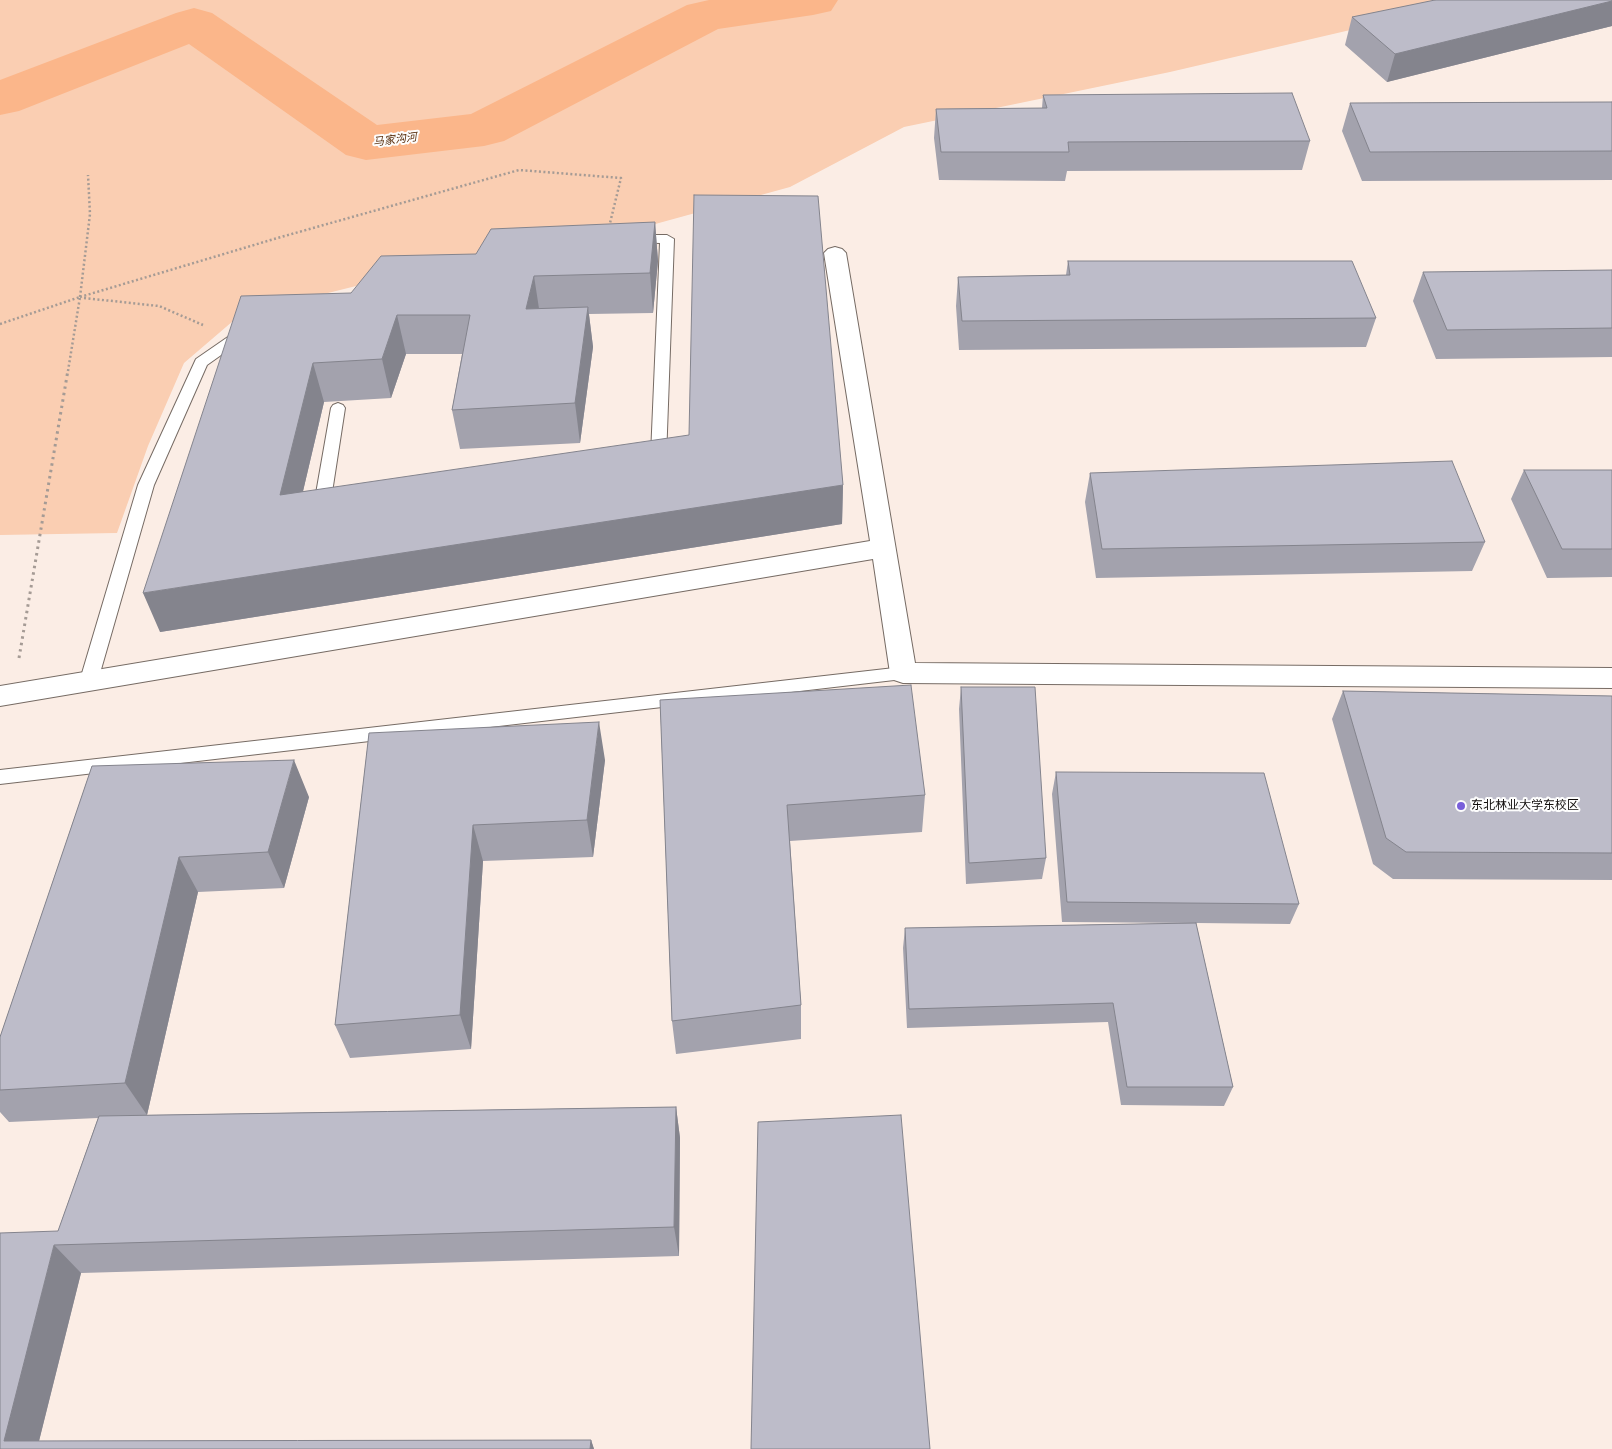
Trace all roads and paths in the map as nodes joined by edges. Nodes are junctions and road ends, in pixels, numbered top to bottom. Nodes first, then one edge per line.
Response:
1 (88, 176) dead end
2 (606, 238) joint
3 (835, 253) dead end
4 (80, 297) junction
5 (0, 324) edge
6 (252, 327) edge
7 (235, 339) junction
8 (338, 408) edge
9 (638, 461) edge
10 (342, 502) edge
11 (884, 548) junction
12 (904, 673) junction
13 (1612, 678) edge
14 (89, 680) junction
15 (6, 694) edge
16 (0, 777) edge

1 - 4 path
2 - 4 path
2 - 9 lane
3 - 11 street
4 - 5 path
4 - 7 path
4 - 15 path
6 - 7 lane
7 - 14 lane
8 - 10 lane
11 - 12 street
11 - 14 street
12 - 13 street
12 - 16 lane
14 - 15 street

